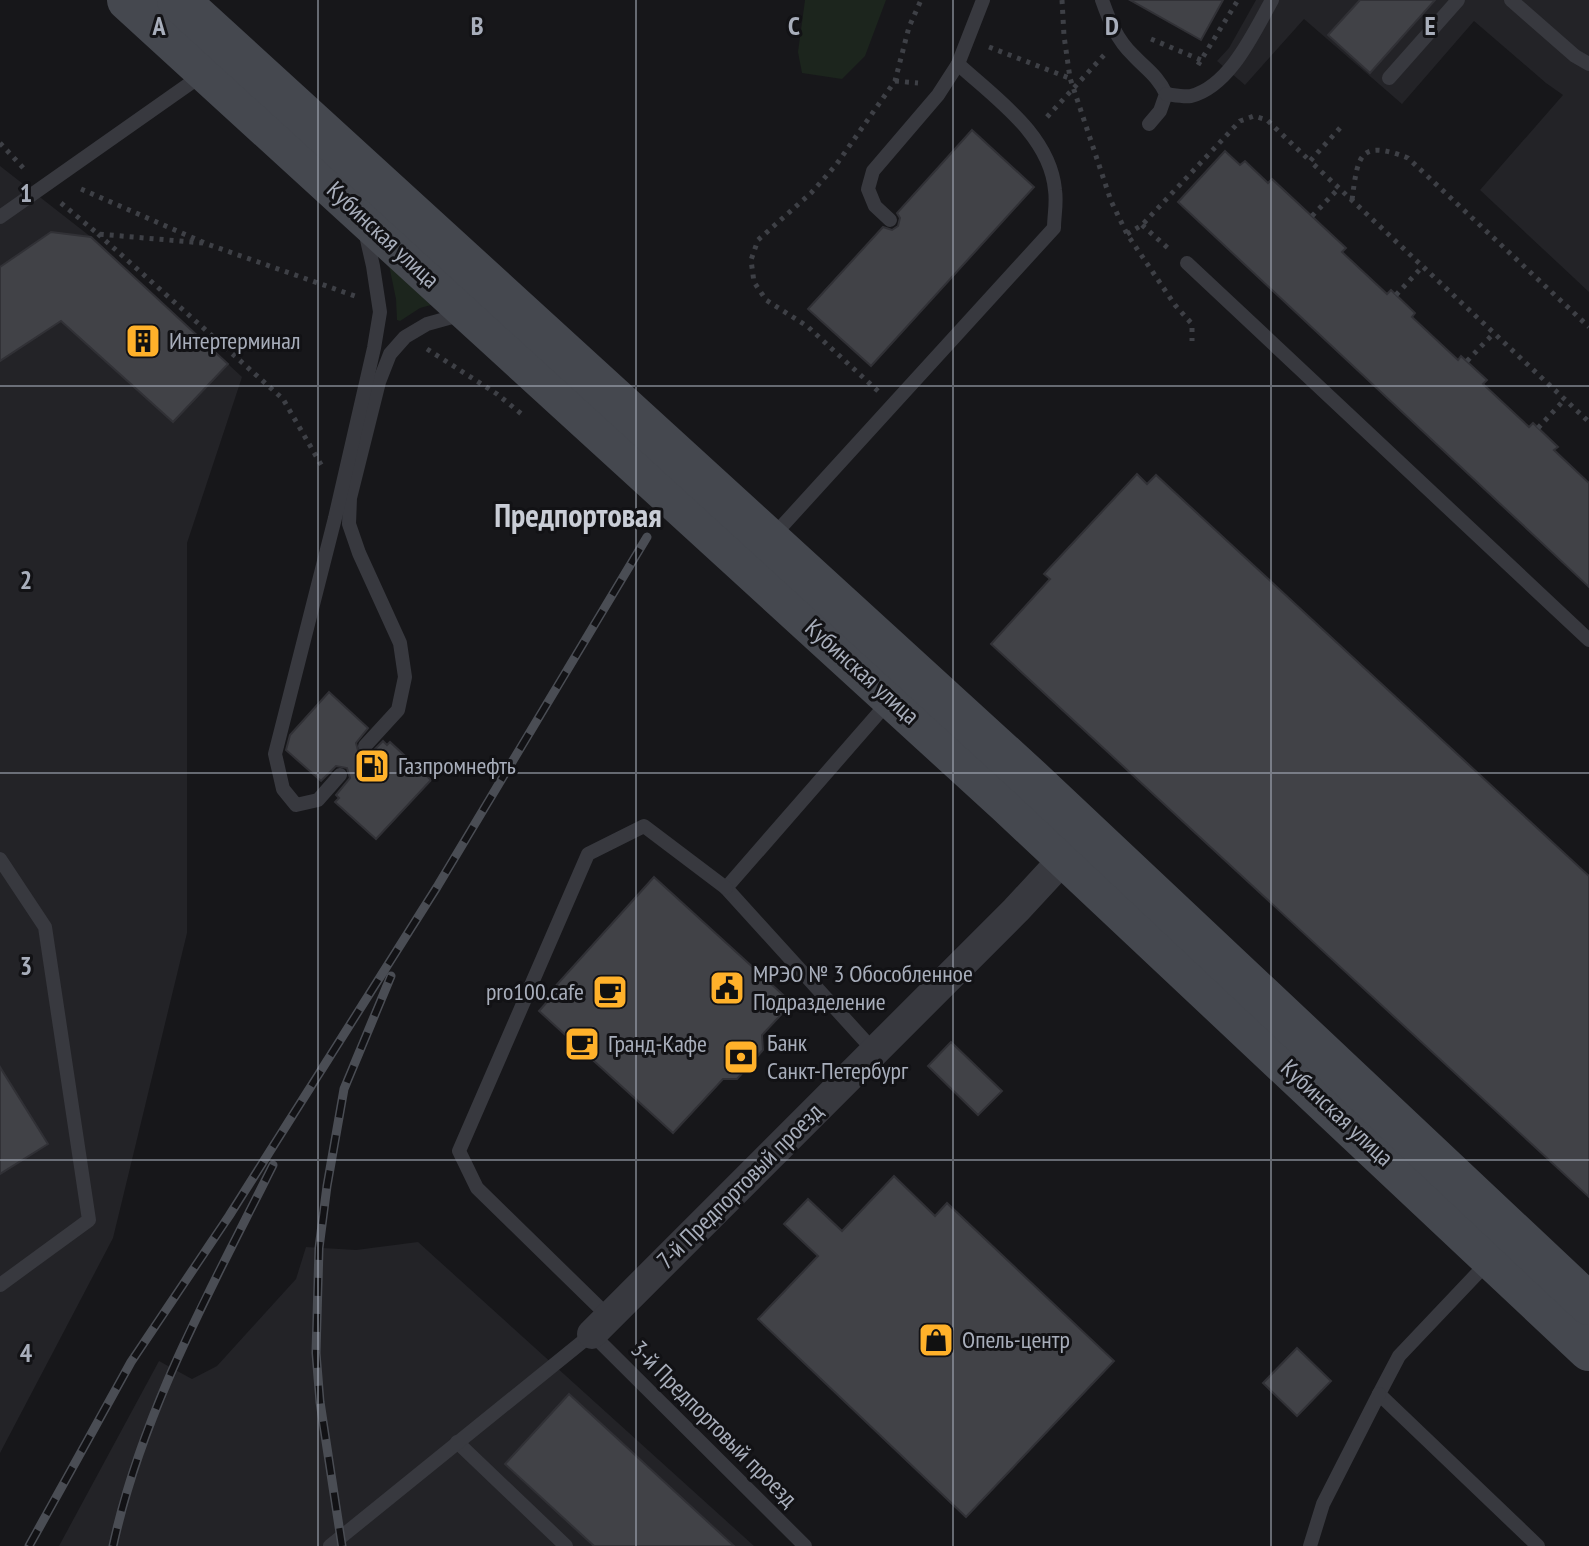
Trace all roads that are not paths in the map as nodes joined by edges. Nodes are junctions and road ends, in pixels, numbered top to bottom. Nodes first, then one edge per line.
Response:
1 (128, 0) edge
2 (178, 0) edge
3 (983, 0) edge
4 (1102, 0) edge
5 (1272, 0) edge
6 (1458, 0) edge
7 (1511, 0) edge
8 (219, 60) junction
9 (958, 64) junction
10 (1589, 64) edge
11 (1389, 78) dead end
12 (1166, 94) junction
13 (1149, 124) dead end
14 (361, 215) junction
15 (0, 217) edge
16 (890, 220) dead end
17 (1187, 263) road end
18 (467, 312) junction
19 (757, 554) junction
20 (1589, 640) edge
21 (903, 685) junction
22 (365, 746) dead end
23 (340, 775) dead end
24 (1077, 845) junction
25 (0, 859) edge
26 (726, 888) junction
27 (875, 1052) junction
28 (1503, 1246) junction
29 (0, 1285) edge
30 (1589, 1304) edge
31 (600, 1325) junction
32 (1589, 1350) edge
33 (1379, 1394) junction
34 (457, 1442) junction
35 (330, 1546) edge
36 (566, 1546) edge
37 (805, 1546) edge
38 (1310, 1546) edge
39 (1538, 1546) edge

1 - 8 main road, Кубинская улица
2 - 8 main road, Кубинская улица
3 - 9 lane
4 - 12 lane
5 - 12 lane
6 - 11 lane
7 - 10 lane
8 - 14 main road, Кубинская улица
8 - 15 lane
8 - 19 main road, Кубинская улица
9 - 16 lane
9 - 19 lane
12 - 13 lane
14 - 18 main road, Кубинская улица
14 - 23 lane
17 - 20 lane
18 - 19 main road, Кубинская улица
18 - 22 lane
19 - 21 main road, Кубинская улица
21 - 24 main road, Кубинская улица
21 - 26 lane
24 - 27 street, 7-й Предпортовый проезд
24 - 28 main road, Кубинская улица
25 - 29 lane
26 - 27 lane
26 - 31 lane, 3-й Предпортовый проезд
27 - 31 street, 7-й Предпортовый проезд
28 - 30 main road, Кубинская улица
28 - 32 main road, Кубинская улица
28 - 33 lane
31 - 34 lane
31 - 37 lane, 3-й Предпортовый проезд
33 - 38 lane
33 - 39 lane
34 - 35 lane
34 - 36 lane

